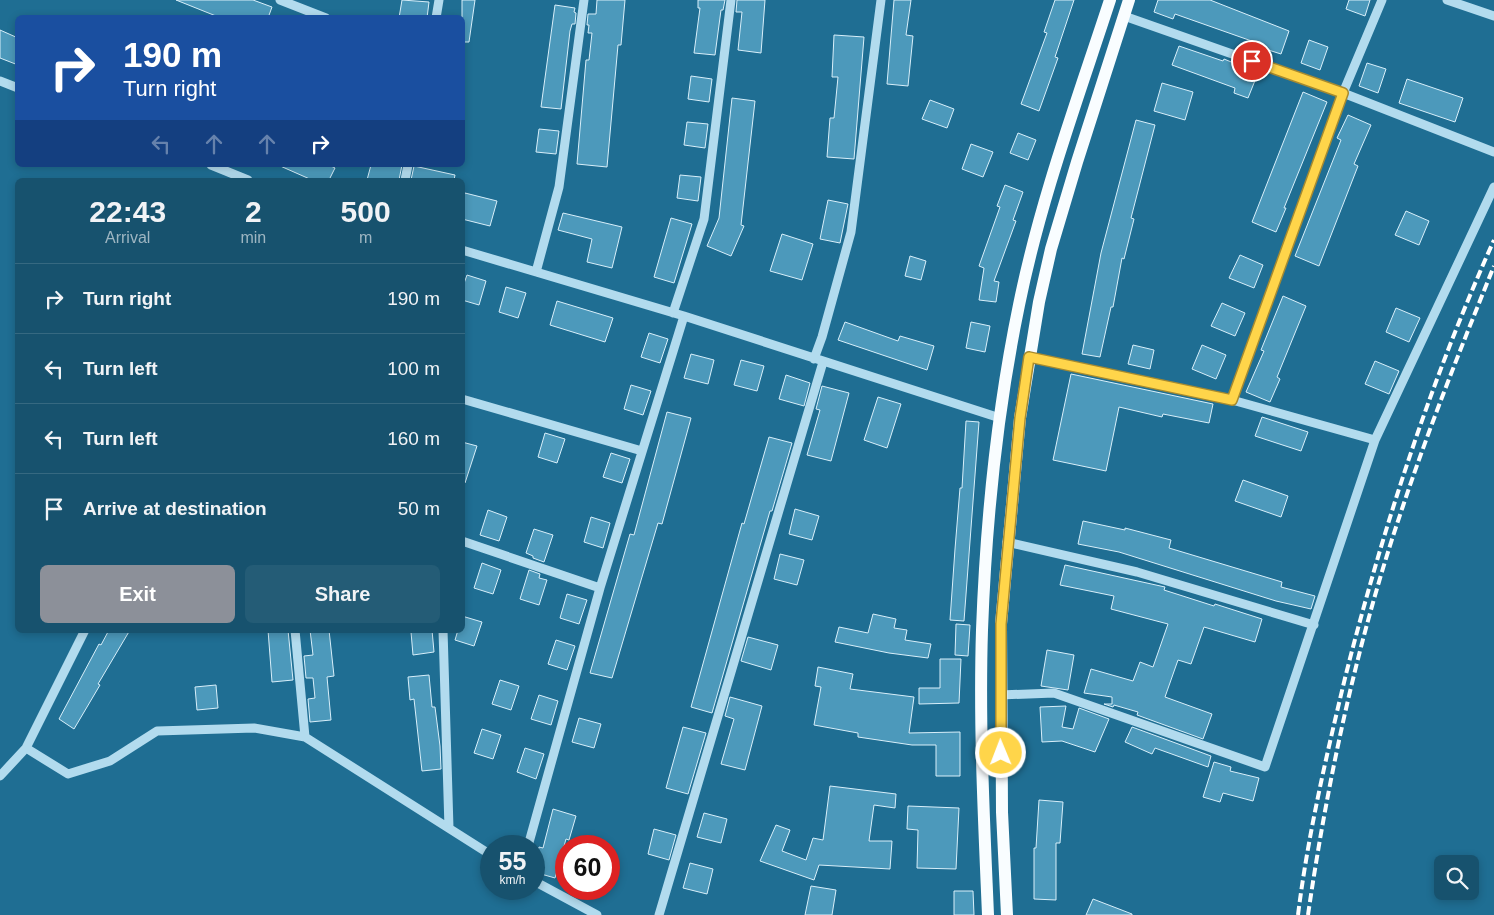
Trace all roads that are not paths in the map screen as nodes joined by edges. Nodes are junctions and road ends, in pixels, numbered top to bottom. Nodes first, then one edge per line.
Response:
1 (280, 0) edge
2 (439, 0) edge
3 (584, 0) edge
4 (731, 0) edge
5 (881, 0) edge
6 (1110, 0) edge
7 (1129, 0) edge
8 (1382, 0) edge
9 (1447, 0) edge
10 (318, 15) edge
11 (436, 15) edge
12 (1124, 16) junction
13 (1494, 16) edge
14 (0, 81) edge
15 (15, 87) edge
16 (1343, 93) junction
17 (1494, 152) edge
18 (216, 167) edge
19 (243, 178) edge
20 (1494, 187) edge
21 (465, 251) edge
22 (536, 272) junction
23 (673, 313) junction
24 (684, 316) junction
25 (1029, 357) junction
26 (818, 361) junction
27 (465, 400) edge
28 (1232, 400) junction
29 (1000, 418) junction
30 (1375, 440) junction
31 (642, 452) junction
32 (465, 542) edge
33 (1007, 542) junction
34 (600, 588) junction
35 (1314, 625) junction
36 (84, 633) edge
37 (295, 633) edge
38 (443, 633) edge
39 (1000, 694) junction
40 (305, 737) junction
41 (26, 748) junction
42 (0, 776) edge
43 (984, 812) junction
44 (1002, 812) junction
45 (449, 828) junction
46 (531, 835) edge
47 (480, 848) edge
48 (545, 887) edge
49 (597, 915) edge
50 (659, 915) edge
51 (988, 915) edge
52 (1007, 915) edge

1 - 10 street
2 - 11 street
3 - 22 street
4 - 23 street
5 - 26 street
6 - 29 main road
7 - 12 main road
8 - 16 street
9 - 13 street
12 - 16 street
12 - 25 main road
14 - 15 street
16 - 17 street
16 - 28 street
18 - 19 street
20 - 30 street
21 - 22 street
22 - 23 street
23 - 24 street
24 - 26 street
24 - 31 street
25 - 28 street
25 - 33 main road
26 - 29 street
26 - 50 street
27 - 31 street
28 - 30 street
29 - 43 main road
30 - 35 street
31 - 34 street
32 - 34 street
33 - 35 street
33 - 39 main road
34 - 46 street
35 - 39 street
36 - 41 street
37 - 40 street
38 - 45 street
39 - 44 main road
40 - 41 street
40 - 45 street
41 - 42 street
43 - 44 main road
43 - 51 main road
44 - 52 main road
45 - 47 street
48 - 49 street

